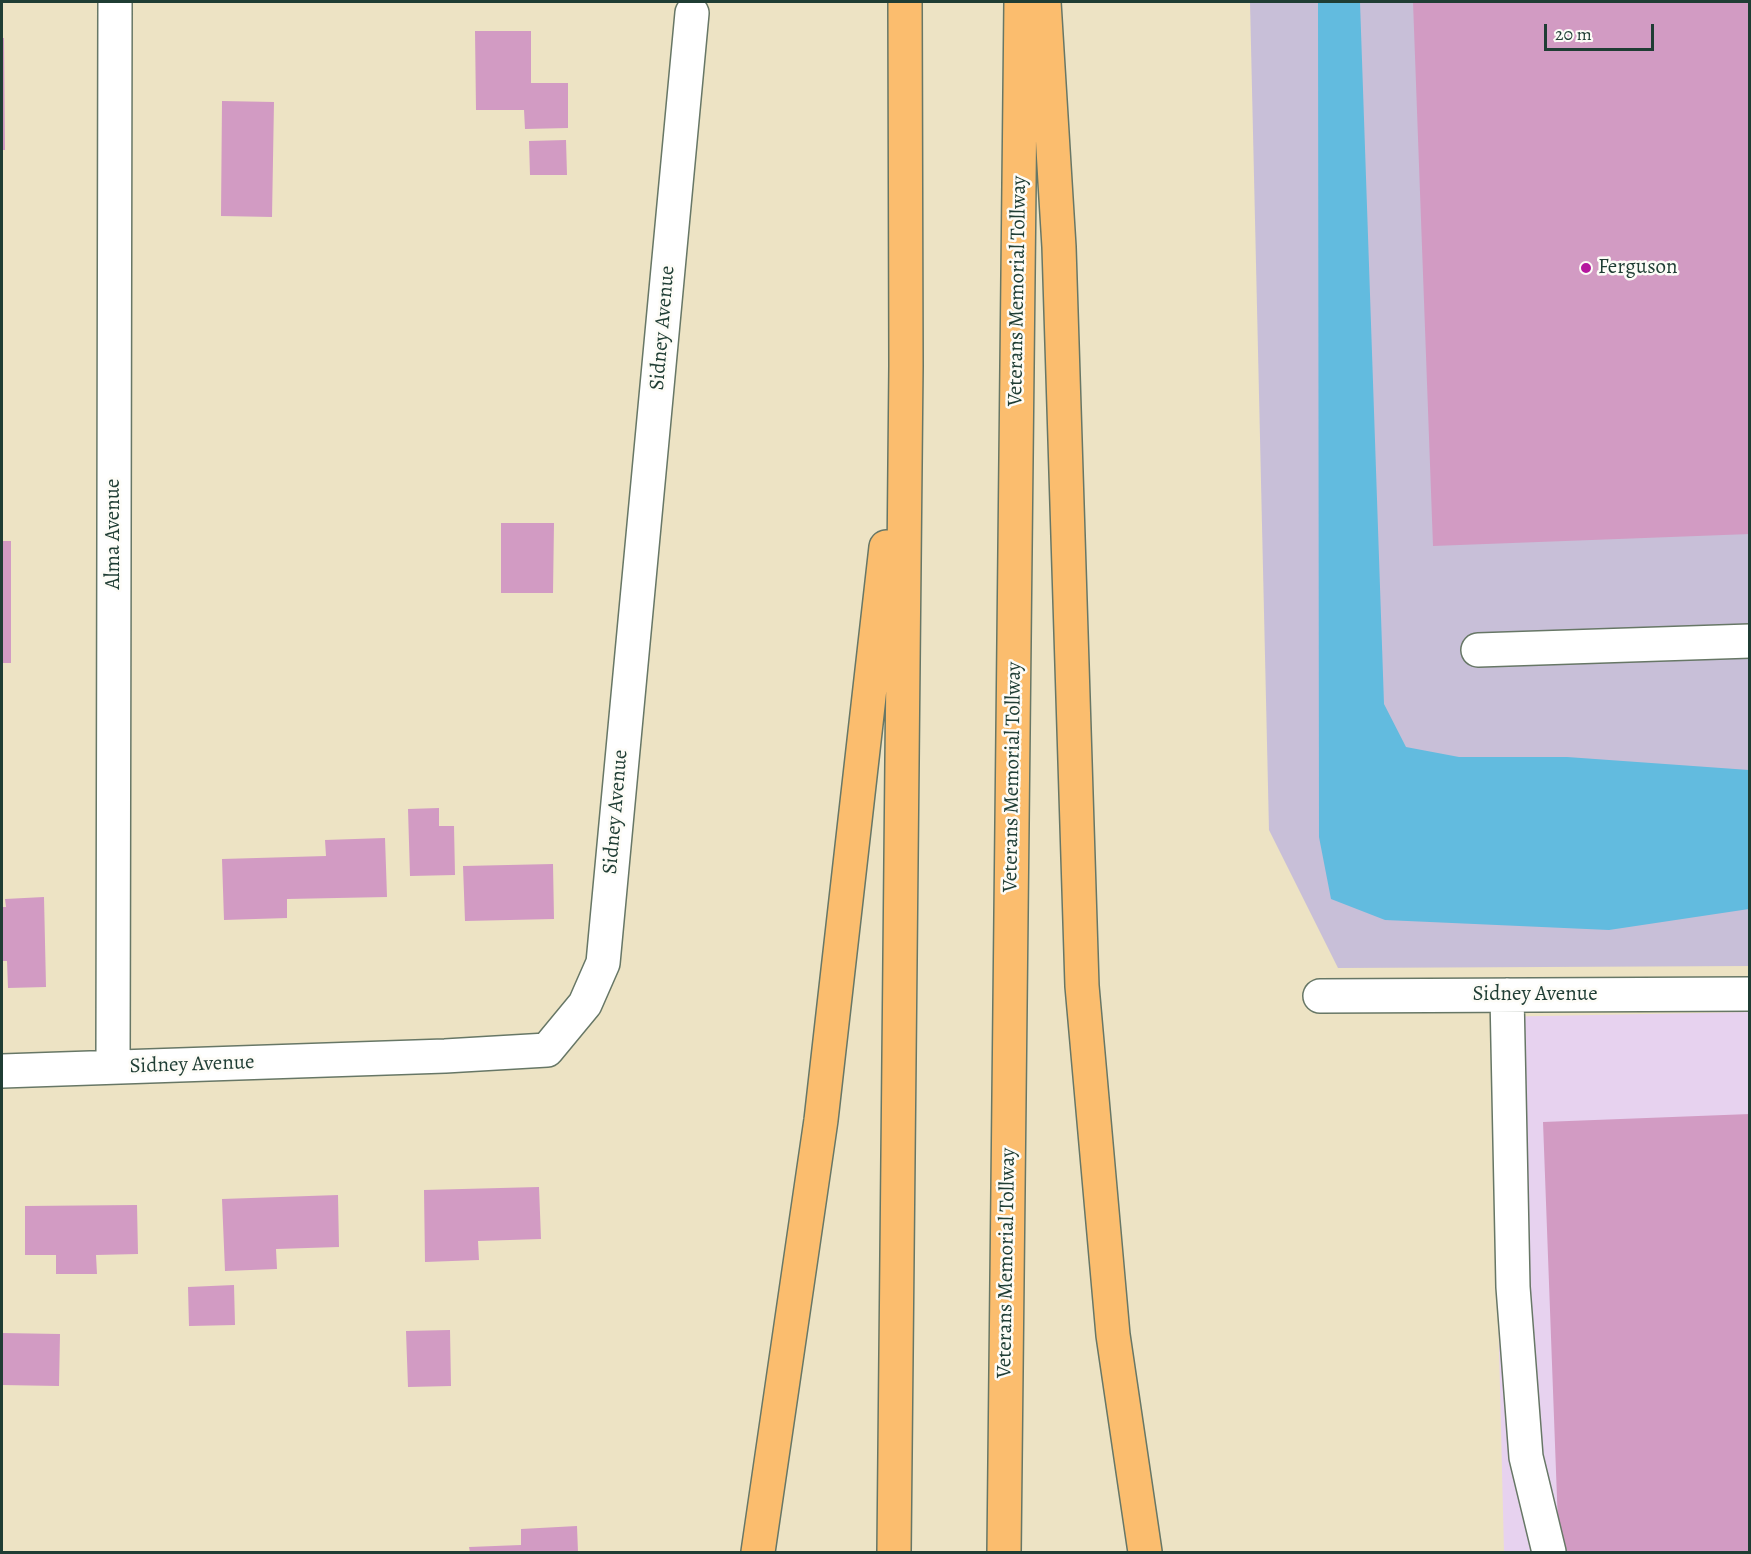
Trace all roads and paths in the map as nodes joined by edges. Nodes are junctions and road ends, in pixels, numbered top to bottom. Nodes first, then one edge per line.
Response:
1 (115, 2) edge
2 (905, 2) edge
3 (1021, 2) edge
4 (1044, 2) edge
5 (692, 13) dead end
6 (906, 366) junction
7 (1749, 641) edge
8 (1478, 650) dead end
9 (1749, 994) edge
10 (1507, 995) junction
11 (1320, 996) dead end
12 (113, 1067) junction
13 (2, 1071) edge
14 (758, 1552) edge
15 (894, 1552) edge
16 (1004, 1552) edge
17 (1145, 1552) edge
18 (1549, 1552) edge

1 - 12 street, Alma Avenue
2 - 6 highway
3 - 16 highway, Veterans Memorial Tollway
4 - 17 highway
5 - 12 street, Sidney Avenue
6 - 14 highway
6 - 15 highway
7 - 8 street
9 - 10 street, Sidney Avenue
10 - 11 street, Sidney Avenue
10 - 18 street
12 - 13 street, Sidney Avenue

